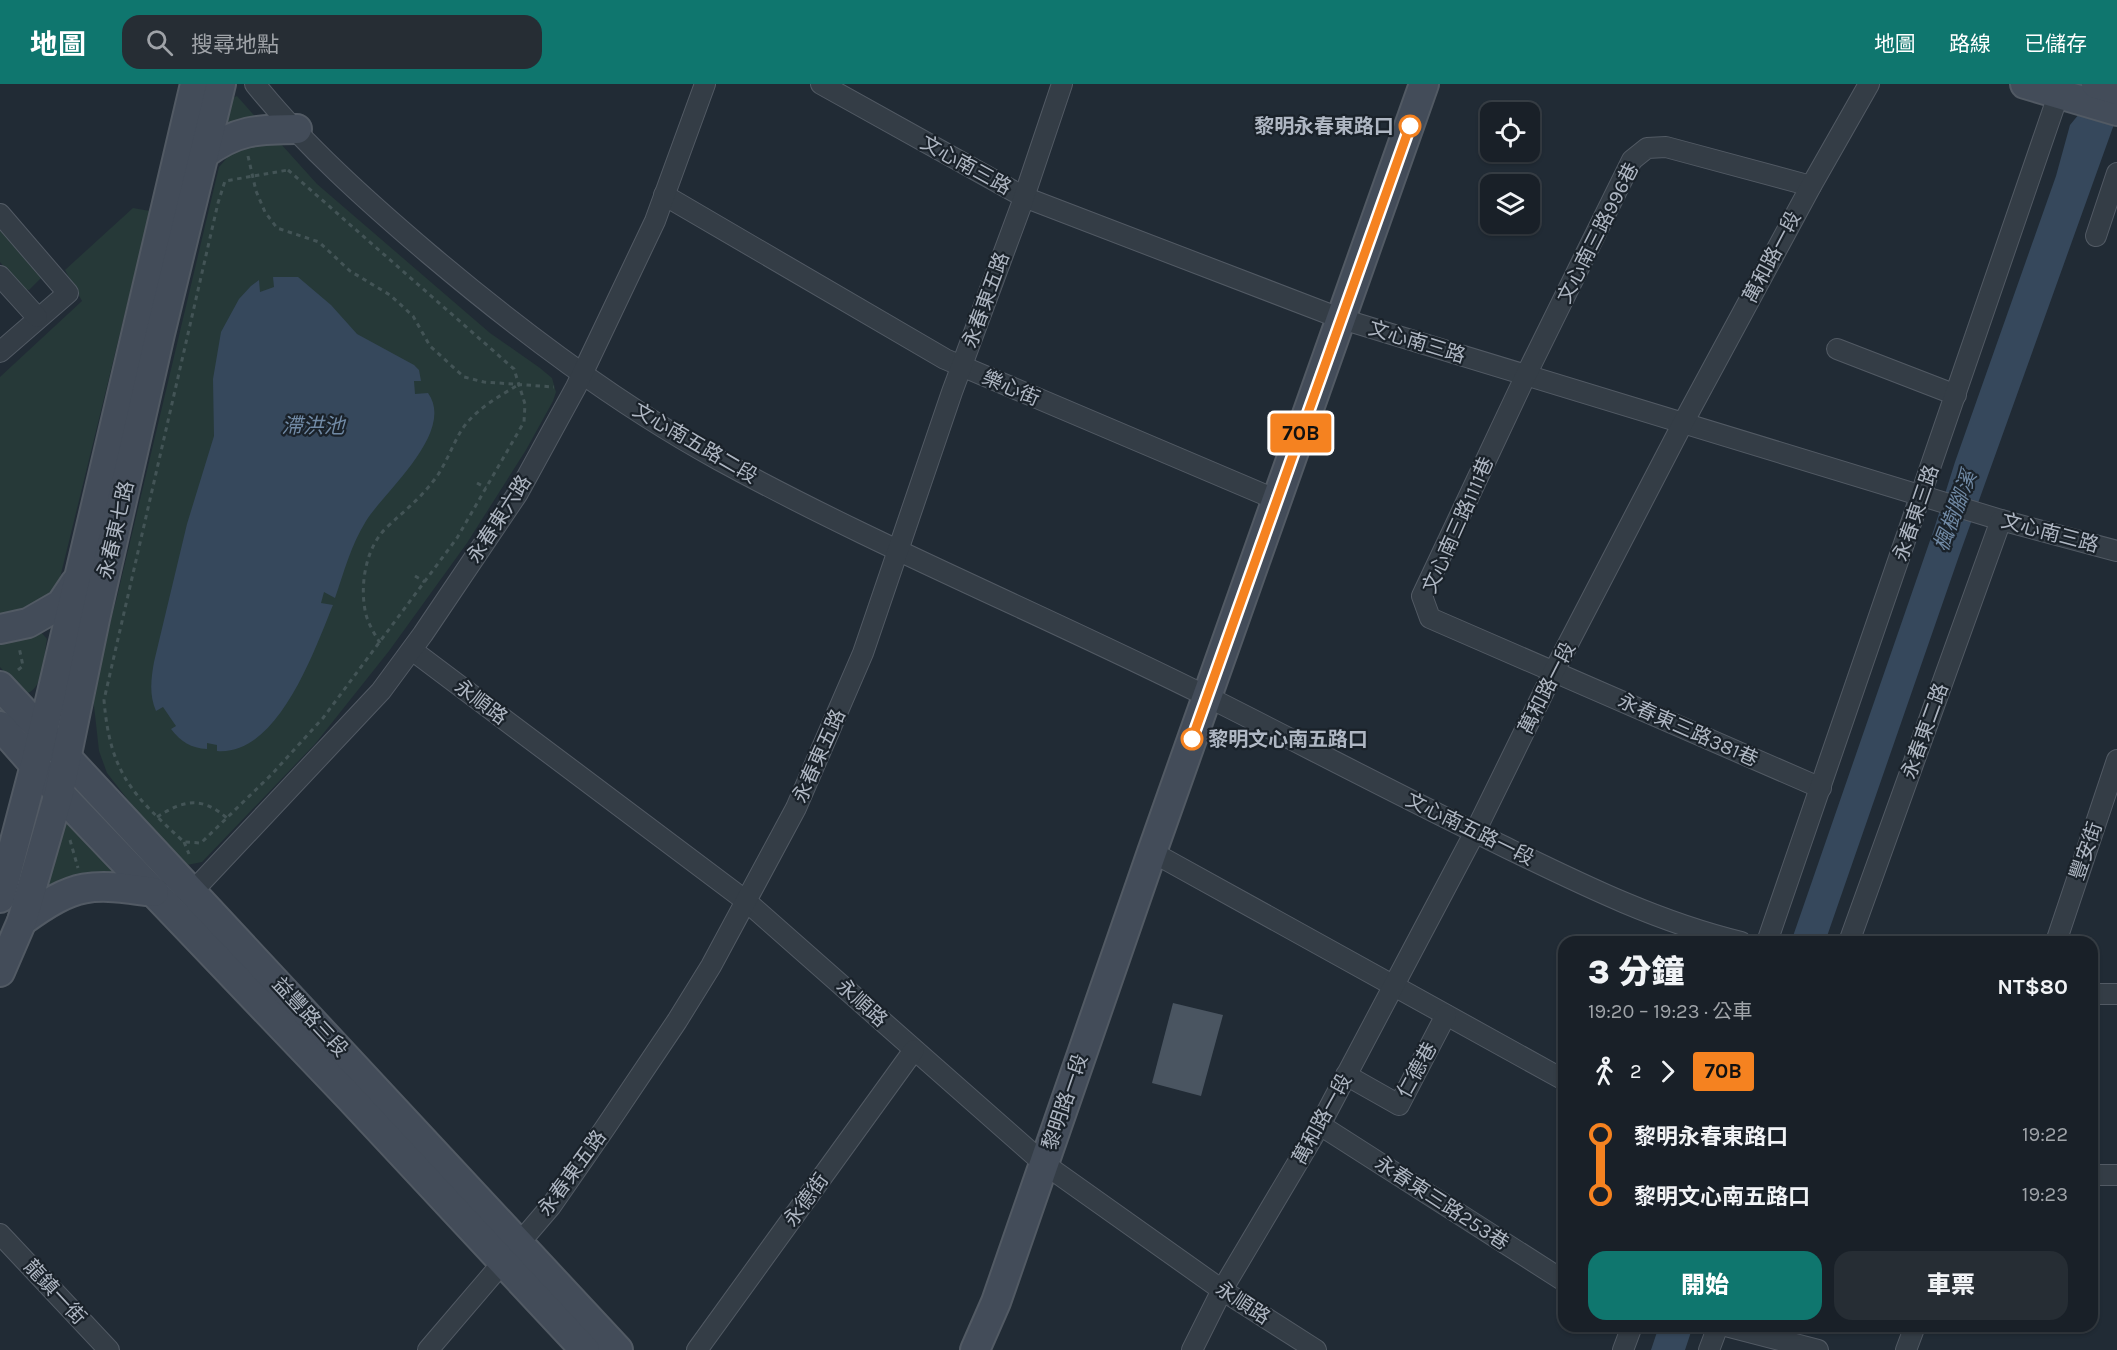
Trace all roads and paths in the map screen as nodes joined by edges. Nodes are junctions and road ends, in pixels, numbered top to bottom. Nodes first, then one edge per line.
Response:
1 (195, 84) edge
2 (221, 84) edge
3 (255, 84) edge
4 (705, 84) edge
5 (821, 84) edge
6 (1062, 84) edge
7 (1424, 84) edge
8 (1869, 84) edge
9 (2025, 84) edge
10 (2117, 90) edge
11 (2073, 91) edge
12 (2117, 111) edge
13 (297, 129) junction
14 (204, 154) junction
15 (247, 154) dead end
16 (2117, 173) edge
17 (251, 176) junction
18 (1811, 186) junction
19 (664, 195) junction
20 (1024, 197) junction
21 (0, 214) edge
22 (2096, 236) dead end
23 (0, 276) edge
24 (37, 317) junction
25 (1342, 319) junction
26 (1837, 349) dead end
27 (0, 352) edge
28 (961, 366) junction
29 (583, 374) junction
30 (1526, 375) junction
31 (520, 384) junction
32 (555, 387) dead end
33 (1956, 395) junction
34 (1683, 423) junction
35 (477, 483) dead end
36 (486, 488) junction
37 (1929, 499) junction
38 (1277, 500) junction
39 (1992, 518) junction
40 (898, 551) junction
41 (2117, 551) edge
42 (415, 576) dead end
43 (77, 582) junction
44 (425, 582) junction
45 (8, 633) edge
46 (380, 643) junction
47 (412, 650) junction
48 (1554, 671) junction
49 (8, 679) edge
50 (1207, 696) junction
51 (0, 726) edge
52 (42, 732) junction
53 (67, 759) junction
54 (35, 765) junction
55 (2115, 770) edge
56 (1821, 788) junction
57 (59, 793) junction
58 (157, 817) junction
59 (227, 818) junction
60 (68, 832) dead end
61 (1475, 832) junction
62 (1152, 852) junction
63 (80, 879) dead end
64 (193, 891) junction
65 (154, 892) junction
66 (0, 898) edge
67 (746, 901) junction
68 (22, 921) junction
69 (1715, 936) edge
70 (1769, 936) edge
71 (1851, 936) edge
72 (2058, 936) edge
73 (0, 972) edge
74 (1392, 985) junction
75 (2098, 994) edge
76 (2117, 994) edge
77 (1446, 1016) junction
78 (914, 1050) junction
79 (1346, 1075) junction
80 (1558, 1077) edge
81 (1320, 1125) junction
82 (1044, 1163) junction
83 (2098, 1174) edge
84 (2117, 1175) edge
85 (0, 1234) edge
86 (511, 1253) junction
87 (1558, 1277) edge
88 (1222, 1290) junction
89 (1630, 1332) edge
90 (1716, 1332) edge
91 (1749, 1332) edge
92 (1913, 1332) edge
93 (109, 1350) edge
94 (428, 1350) edge
95 (585, 1350) edge
96 (618, 1350) edge
97 (697, 1350) edge
98 (975, 1350) edge
99 (1192, 1350) edge
100 (1316, 1350) edge
101 (1623, 1350) edge
102 (1709, 1350) edge
103 (1818, 1350) edge
104 (1906, 1350) edge

1 - 43 street, 永春東七路
2 - 14 street, 永春東七路
3 - 13 street, 文心南五路二段
4 - 19 street, 永春東六路
5 - 20 street, 文心南三路
6 - 20 street, 永春東五路
7 - 25 street, 黎明路一段
8 - 18 street, 萬和路一段
9 - 11 street
10 - 11 street
11 - 12 street
11 - 33 street, 永春東三路
13 - 14 street
13 - 29 street, 文心南五路二段
14 - 53 street, 永春東七路
15 - 17 path
16 - 22 street
17 - 31 path
17 - 31 path
17 - 58 path
18 - 30 street, 文心南三路996巷
18 - 34 street, 萬和路一段
19 - 28 street, 樂心街
19 - 29 street, 永春東六路
20 - 25 street, 文心南三路
20 - 28 street, 永春東五路
21 - 24 street
23 - 24 street
24 - 27 street
25 - 30 street, 文心南三路
25 - 38 street, 黎明路一段
26 - 33 street
28 - 38 street, 樂心街
28 - 40 street, 永春東五路
29 - 40 street, 文心南五路二段
29 - 47 street, 永春東六路
30 - 34 street, 文心南三路
30 - 48 street, 文心南三路1111巷
31 - 32 path
31 - 36 path
31 - 46 path
33 - 37 street, 永春東三路
34 - 37 street, 文心南三路
34 - 48 street, 萬和路一段
35 - 36 path
36 - 44 path
37 - 39 street, 文心南三路
37 - 56 street, 永春東三路
38 - 50 street, 黎明路一段
39 - 41 street, 文心南三路
39 - 71 street, 永春東二路
40 - 50 street, 文心南五路二段
40 - 67 street, 永春東五路
42 - 44 path
43 - 45 street
43 - 52 street, 永春東七路
44 - 46 path
45 - 49 path
46 - 59 path
47 - 64 street, 永春東六路
47 - 67 street, 永順路
48 - 56 street, 永春東三路381巷
48 - 61 street, 萬和路一段
49 - 52 street, 益豐路三段
50 - 61 street, 文心南五路一段
50 - 62 street, 黎明路一段
51 - 54 street, 益豐路三段
52 - 53 street, 益豐路三段
52 - 54 street, 永春東七路
53 - 57 street, 永春東七路
53 - 64 street, 益豐路三段
54 - 57 street, 益豐路三段
54 - 66 street, 永春東七路
55 - 72 street, 豐安街
56 - 70 street, 永春東三路
57 - 65 street, 益豐路三段
57 - 68 street, 永春東七路
58 - 59 path
58 - 59 path
60 - 63 path
61 - 69 street, 文心南五路一段
61 - 74 street, 萬和路一段
62 - 74 street
62 - 82 street, 黎明路一段
64 - 86 street, 益豐路三段
65 - 68 street
65 - 86 street, 益豐路三段
67 - 78 street, 永順路
67 - 86 street, 永春東五路
68 - 73 street, 永春東七路
74 - 77 street
74 - 79 street, 萬和路一段
75 - 76 street
77 - 79 street, 仁德巷
77 - 80 street
78 - 82 street, 永順路
78 - 97 street, 永德街
79 - 81 street, 萬和路一段
81 - 87 street, 永春東三路253巷
81 - 88 street, 萬和路一段
82 - 88 street, 永順路
82 - 98 street, 黎明路一段
83 - 84 street
85 - 93 street, 龍鎮一街
86 - 94 street, 永春東五路
86 - 95 street, 益豐路三段
86 - 96 street, 益豐路三段
88 - 99 street, 萬和路一段
88 - 100 street, 永順路
89 - 101 street
90 - 102 street
91 - 103 street
92 - 104 street

